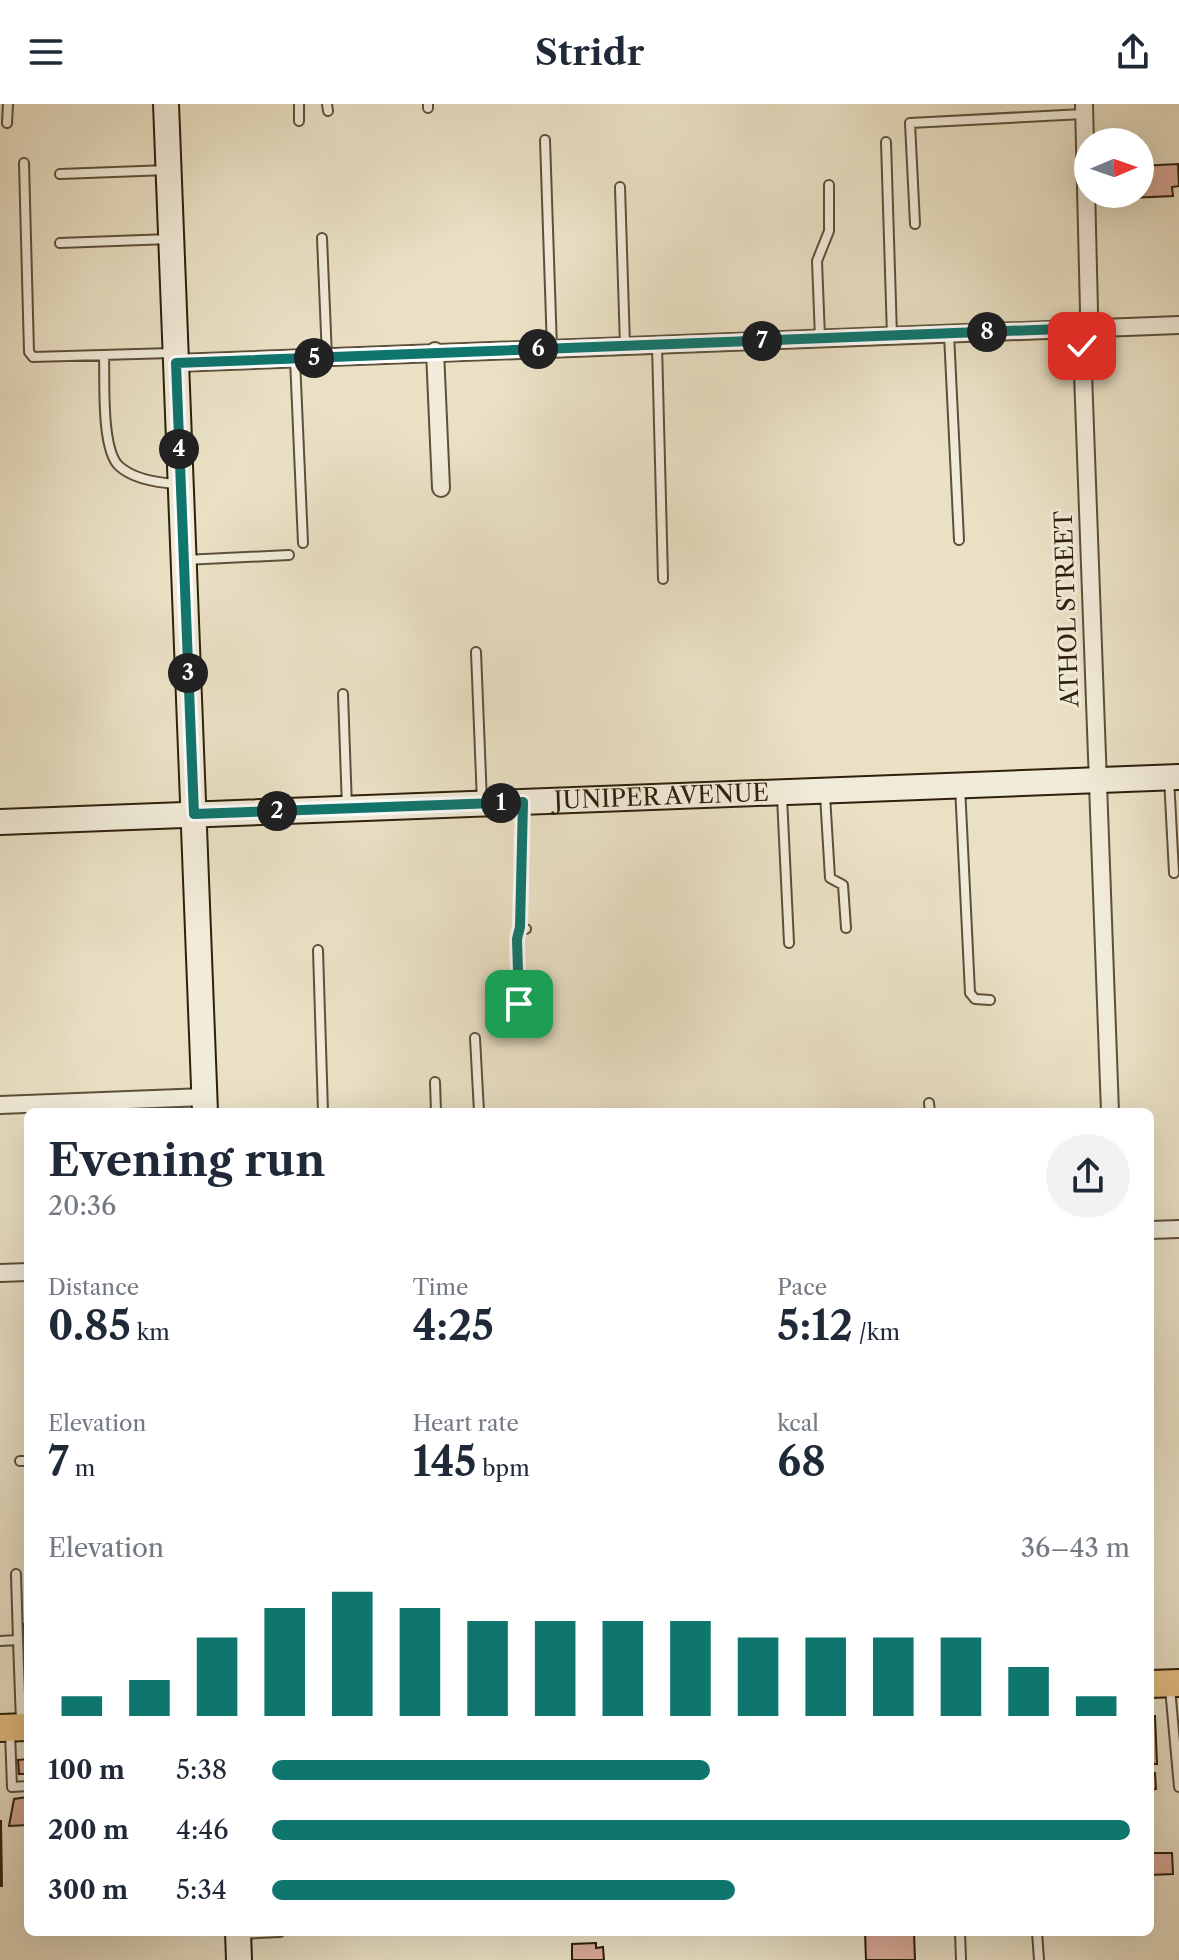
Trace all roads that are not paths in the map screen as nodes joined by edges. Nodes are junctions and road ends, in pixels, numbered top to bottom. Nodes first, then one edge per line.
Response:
1 (8, 104) edge
2 (166, 104) edge
3 (299, 104) edge
4 (1084, 109) edge
5 (299, 121) dead end
6 (7, 123) dead end
7 (545, 140) dead end
8 (886, 142) dead end
9 (24, 163) dead end
10 (169, 170) junction
11 (60, 174) dead end
12 (829, 185) dead end
13 (620, 187) dead end
14 (915, 224) dead end
15 (322, 238) dead end
16 (171, 239) junction
17 (60, 243) dead end
18 (1179, 325) edge
19 (1086, 328) junction
20 (949, 334) junction
21 (892, 336) junction
22 (820, 338) junction
23 (657, 345) junction
24 (625, 346) junction
25 (552, 349) junction
26 (435, 351) junction
27 (104, 356) junction
28 (327, 357) junction
29 (176, 358) junction
30 (295, 358) junction
31 (181, 485) junction
32 (441, 488) dead end
33 (959, 540) dead end
34 (303, 543) dead end
35 (289, 555) dead end
36 (184, 560) junction
37 (663, 579) dead end
38 (476, 652) dead end
39 (343, 694) dead end
40 (1174, 777) edge
41 (1098, 780) junction
42 (960, 785) junction
43 (824, 790) junction
44 (782, 792) junction
45 (523, 802) junction
46 (483, 803) junction
47 (347, 808) junction
48 (194, 814) junction
49 (0, 822) edge
50 (1174, 873) dead end
51 (846, 928) dead end
52 (789, 943) dead end
53 (318, 950) dead end
54 (990, 1000) dead end
55 (519, 1004) dead end
56 (475, 1038) dead end
57 (435, 1082) dead end
58 (205, 1104) edge
59 (0, 1105) edge
60 (323, 1108) edge
61 (436, 1108) edge
62 (479, 1108) edge
63 (1110, 1108) edge
64 (1179, 1229) edge
65 (1154, 1230) edge
66 (24, 1272) edge
67 (0, 1273) edge
68 (16, 1574) dead end
69 (18, 1640) junction
70 (0, 1641) edge
71 (24, 1672) edge
72 (1166, 1684) edge
73 (15, 1727) edge
74 (24, 1786) edge
75 (1179, 1787) edge
76 (238, 1936) edge
77 (960, 1936) edge
78 (1037, 1936) edge
79 (239, 1960) edge
80 (961, 1960) edge
81 (1039, 1960) edge

1 - 6 lane
2 - 10 street
3 - 5 lane
4 - 14 lane
4 - 19 street, ATHOL STREET
7 - 25 lane
8 - 21 lane
9 - 27 lane
10 - 11 lane
10 - 16 street
12 - 22 lane
13 - 24 lane
15 - 28 lane
16 - 17 lane
16 - 29 street
18 - 19 street
19 - 20 street
19 - 41 street, ATHOL STREET
20 - 21 street
20 - 33 lane
21 - 22 street
22 - 23 street
23 - 24 street
23 - 37 lane
24 - 25 street
25 - 26 street
26 - 28 street
26 - 32 street
27 - 29 lane
27 - 31 lane
28 - 30 street
29 - 30 street
29 - 31 street
30 - 34 lane
31 - 36 street
35 - 36 lane
36 - 48 street
38 - 46 lane
39 - 47 lane
40 - 41 street, JUNIPER AVENUE
40 - 50 lane
41 - 42 street, JUNIPER AVENUE
41 - 63 street, ATHOL STREET
42 - 43 street, JUNIPER AVENUE
42 - 54 lane
43 - 44 street, JUNIPER AVENUE
43 - 51 lane
44 - 45 street, JUNIPER AVENUE
44 - 52 lane
45 - 46 street, JUNIPER AVENUE
45 - 55 lane
46 - 47 street, JUNIPER AVENUE
47 - 48 street, JUNIPER AVENUE
48 - 49 street, JUNIPER AVENUE
48 - 58 street
53 - 60 lane
56 - 62 lane
57 - 61 lane
58 - 59 street
64 - 65 street
66 - 67 street
68 - 69 lane
69 - 70 lane
69 - 71 lane
71 - 73 lane
72 - 75 lane
73 - 74 lane
76 - 79 street
77 - 80 lane
78 - 81 lane

